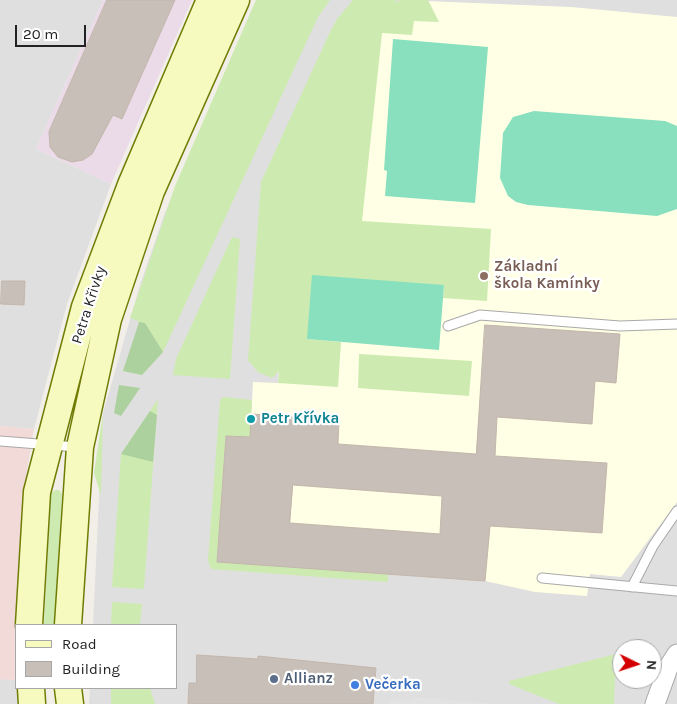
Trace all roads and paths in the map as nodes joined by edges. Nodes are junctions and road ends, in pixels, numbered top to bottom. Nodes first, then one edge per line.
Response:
1 (210, 0) edge
2 (236, 0) edge
3 (677, 324) edge
4 (448, 326) dead end
5 (0, 441) edge
6 (48, 444) junction
7 (80, 447) junction
8 (677, 511) edge
9 (542, 578) dead end
10 (632, 587) junction
11 (677, 591) edge
12 (30, 624) edge
13 (68, 624) edge
14 (677, 654) edge
15 (31, 689) edge
16 (68, 689) edge
17 (32, 704) edge
18 (70, 704) edge
19 (655, 704) edge

1 - 6 street, Petra Křivky
2 - 7 street, Petra Křivky
3 - 4 lane
5 - 6 lane
6 - 7 lane
6 - 12 street, Petra Křivky
7 - 13 street, Petra Křivky
8 - 10 lane
9 - 10 lane
10 - 11 lane
14 - 19 street
15 - 17 street
16 - 18 street

